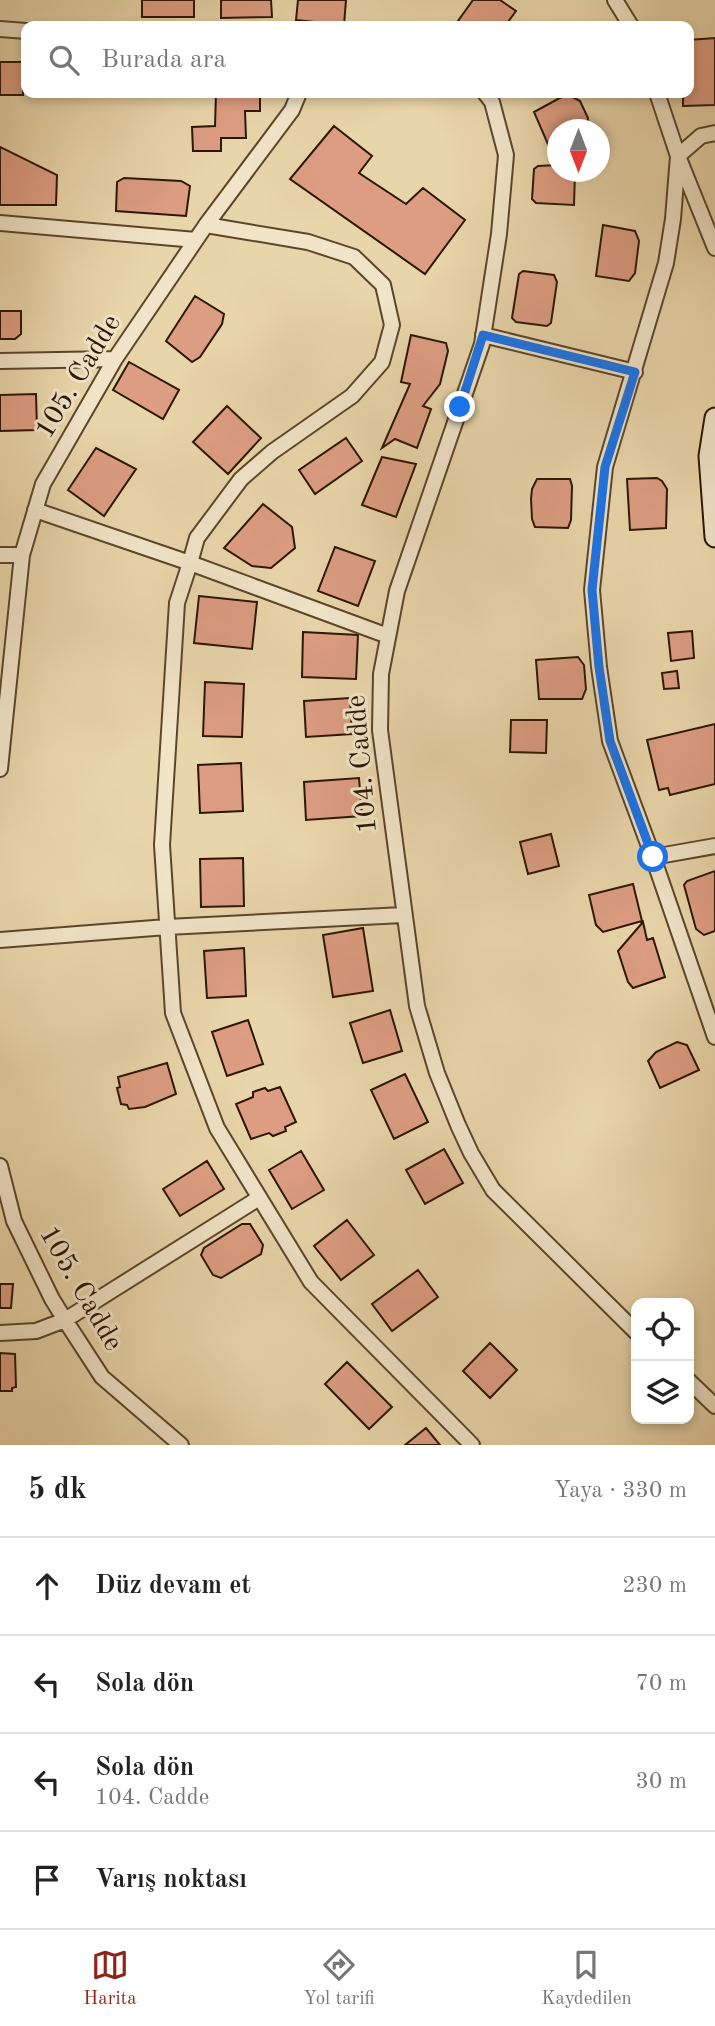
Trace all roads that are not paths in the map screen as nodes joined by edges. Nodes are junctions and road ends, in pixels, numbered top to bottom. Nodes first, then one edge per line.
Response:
1 (615, 0) edge
2 (628, 21) edge
3 (0, 29) edge
4 (21, 31) edge
5 (297, 98) edge
6 (489, 98) edge
7 (659, 98) edge
8 (715, 133) edge
9 (678, 156) junction
10 (0, 223) edge
11 (206, 225) junction
12 (196, 240) junction
13 (715, 248) edge
14 (483, 335) junction
15 (115, 359) junction
16 (0, 361) edge
17 (635, 372) junction
18 (715, 418) edge
19 (36, 510) junction
20 (715, 537) edge
21 (0, 555) edge
22 (22, 555) junction
23 (190, 563) junction
24 (388, 636) junction
25 (0, 769) edge
26 (715, 846) edge
27 (653, 857) junction
28 (403, 915) junction
29 (167, 927) junction
30 (0, 940) edge
31 (715, 1037) edge
32 (0, 1166) edge
33 (259, 1198) junction
34 (65, 1320) junction
35 (631, 1327) edge
36 (0, 1333) edge
37 (694, 1386) edge
38 (715, 1406) edge
39 (181, 1445) edge
40 (472, 1445) edge

1 - 2 street
3 - 4 street
5 - 11 street, 105. Cadde
6 - 14 street, 104. Cadde
7 - 9 street
8 - 9 street
9 - 13 street
9 - 17 street
10 - 12 street
11 - 12 street, 105. Cadde
11 - 23 street
12 - 15 street, 105. Cadde
14 - 17 street
14 - 24 street, 104. Cadde
15 - 16 street
15 - 19 street, 105. Cadde
17 - 27 street
18 - 20 main road
19 - 22 street, 105. Cadde
19 - 23 street
21 - 22 street
22 - 25 street, 105. Cadde
23 - 24 street
23 - 29 street
24 - 28 street, 104. Cadde
26 - 27 street
27 - 31 street
28 - 29 street
28 - 35 street, 104. Cadde
29 - 30 street
29 - 33 street
32 - 34 street, 105. Cadde
33 - 34 street
33 - 40 street
34 - 36 street
34 - 39 street, 105. Cadde
37 - 38 street

